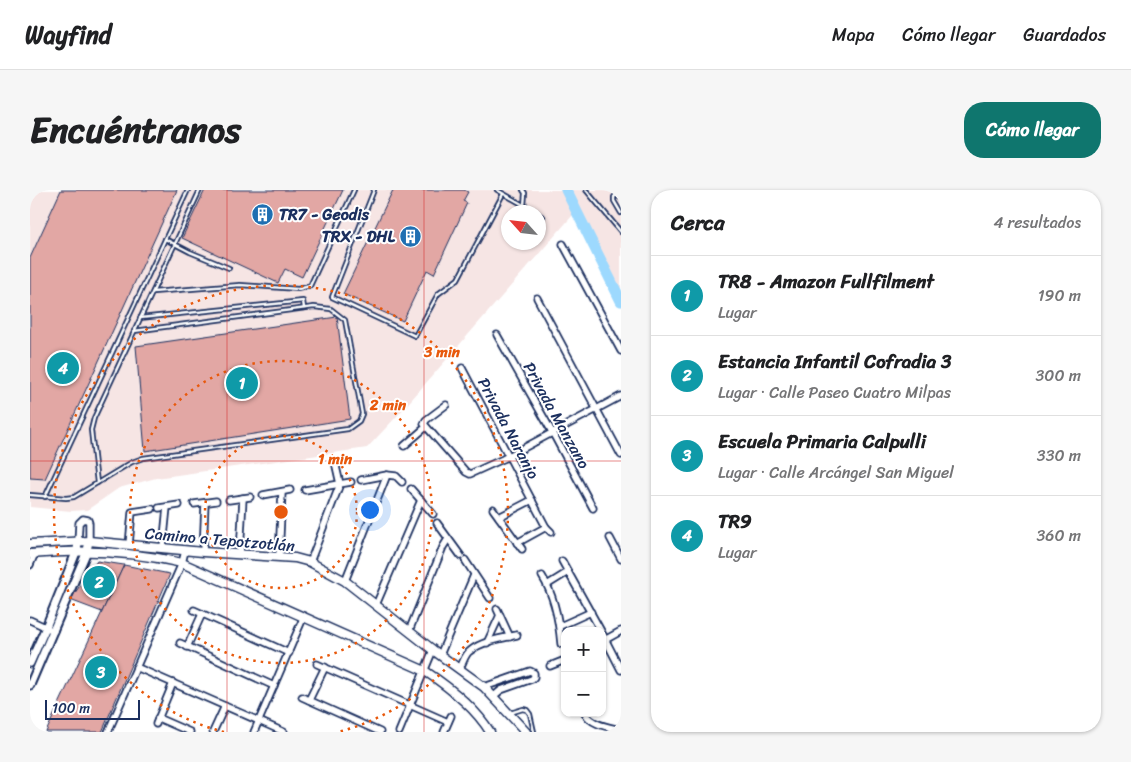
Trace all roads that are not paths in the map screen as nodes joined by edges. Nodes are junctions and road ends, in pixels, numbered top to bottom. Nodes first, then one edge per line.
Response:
1 (188, 190) edge
2 (200, 190) edge
3 (354, 190) edge
4 (374, 190) edge
5 (497, 190) edge
6 (524, 190) edge
7 (586, 190) edge
8 (503, 194) junction
9 (621, 198) edge
10 (522, 205) edge
11 (524, 205) edge
12 (621, 213) edge
13 (621, 232) edge
14 (165, 239) junction
15 (175, 244) junction
16 (563, 244) dead end
17 (229, 268) dead end
18 (152, 292) junction
19 (537, 298) dead end
20 (304, 308) junction
21 (140, 318) junction
22 (134, 331) junction
23 (497, 335) dead end
24 (621, 351) edge
25 (462, 368) dead end
26 (621, 396) edge
27 (446, 405) dead end
28 (596, 410) junction
29 (425, 425) junction
30 (553, 433) junction
31 (404, 446) dead end
32 (621, 455) edge
33 (508, 456) junction
34 (335, 462) dead end
35 (387, 475) junction
36 (361, 480) dead end
37 (351, 482) dead end
38 (402, 482) dead end
39 (98, 483) junction
40 (340, 484) junction
41 (411, 489) dead end
42 (290, 490) dead end
43 (305, 490) dead end
44 (282, 492) junction
45 (30, 495) edge
46 (263, 495) dead end
47 (44, 497) junction
48 (250, 497) dead end
49 (243, 498) junction
50 (229, 500) dead end
51 (421, 500) junction
52 (532, 500) junction
53 (216, 501) dead end
54 (205, 503) junction
55 (194, 504) dead end
56 (179, 505) dead end
57 (159, 508) dead end
58 (167, 508) junction
59 (593, 508) dead end
60 (152, 509) dead end
61 (493, 509) dead end
62 (433, 514) dead end
63 (498, 517) junction
64 (437, 523) dead end
65 (546, 527) junction
66 (551, 532) dead end
67 (610, 538) dead end
68 (448, 539) junction
69 (89, 541) junction
70 (78, 542) junction
71 (517, 543) junction
72 (30, 544) edge
73 (128, 545) junction
74 (163, 547) junction
75 (522, 549) dead end
76 (77, 550) junction
77 (186, 550) junction
78 (87, 551) junction
79 (204, 552) junction
80 (33, 553) edge
81 (240, 554) junction
82 (278, 557) junction
83 (621, 559) edge
84 (562, 561) dead end
85 (310, 562) junction
86 (182, 563) junction
87 (30, 565) edge
88 (568, 572) junction
89 (474, 575) junction
90 (542, 576) dead end
91 (345, 580) junction
92 (548, 585) junction
93 (490, 598) dead end
94 (376, 606) junction
95 (497, 608) dead end
96 (194, 610) dead end
97 (591, 612) junction
98 (202, 614) junction
99 (500, 615) junction
100 (304, 616) junction
101 (30, 620) edge
102 (560, 626) junction
103 (46, 627) junction
104 (598, 627) edge
105 (54, 631) junction
106 (409, 631) junction
107 (621, 631) edge
108 (517, 635) dead end
109 (606, 635) edge
110 (510, 637) junction
111 (606, 642) edge
112 (180, 643) dead end
113 (487, 643) junction
114 (561, 644) dead end
115 (187, 647) junction
116 (436, 652) junction
117 (289, 653) junction
118 (561, 662) edge
119 (30, 663) edge
120 (317, 664) dead end
121 (550, 666) dead end
122 (136, 667) junction
123 (324, 667) junction
124 (460, 668) junction
125 (621, 670) edge
126 (425, 671) junction
127 (173, 683) junction
128 (30, 685) edge
129 (274, 686) junction
130 (484, 687) junction
131 (494, 696) junction
132 (302, 697) dead end
133 (309, 700) junction
134 (225, 706) junction
135 (411, 706) junction
136 (509, 713) junction
137 (587, 717) edge
138 (259, 721) junction
139 (488, 730) edge
140 (621, 730) edge
141 (108, 732) edge
142 (190, 732) edge
143 (213, 732) edge
144 (254, 732) edge
145 (284, 732) edge
146 (380, 732) edge
147 (399, 732) edge
148 (444, 732) edge
149 (526, 732) edge
150 (534, 732) edge

1 - 14 lane
2 - 15 lane
3 - 18 lane
4 - 8 lane
5 - 8 lane
6 - 11 lane
7 - 13 lane
8 - 10 lane
9 - 12 lane
14 - 15 lane
14 - 47 lane
15 - 17 lane
15 - 18 lane
16 - 24 street
18 - 21 lane
19 - 28 street
20 - 21 lane
20 - 22 lane
20 - 39 lane
21 - 22 lane
22 - 39 lane
23 - 30 street, Privada Manzano
25 - 33 street, Privada Naranjo
26 - 28 street
27 - 29 street
28 - 30 street
28 - 32 street
29 - 31 street
29 - 33 street
30 - 33 street
30 - 59 street, Privada Manzano
33 - 52 street, Privada Naranjo
34 - 40 street
35 - 36 street
35 - 38 street
35 - 91 street
37 - 40 street
39 - 47 lane
40 - 43 street
40 - 85 street
41 - 51 street
42 - 44 street
44 - 46 street
44 - 82 street
45 - 47 lane
48 - 49 street
49 - 50 street
49 - 81 street
51 - 62 street
51 - 94 street
52 - 63 street, Privada Naranjo
52 - 65 street, Privada Naranjo
53 - 54 street
54 - 55 street
54 - 79 street
56 - 58 street
57 - 58 street
58 - 74 street
60 - 73 street
61 - 63 street
63 - 71 street
64 - 68 street
65 - 66 street, Privada Naranjo
65 - 71 street
67 - 83 street
68 - 89 street
68 - 106 street
69 - 70 main road, Camino a Tepotzotlán
69 - 70 street
69 - 73 main road, Camino a Tepotzotlán
69 - 78 street
70 - 72 main road, Camino a Tepotzotlán
70 - 76 street
71 - 75 street
73 - 74 main road, Camino a Tepotzotlán
74 - 77 main road, Camino a Tepotzotlán
76 - 78 main road, Camino a Tepotzotlán
76 - 80 main road, Camino a Tepotzotlán
76 - 103 street
77 - 79 main road, Camino a Tepotzotlán
77 - 86 street
78 - 86 main road, Camino a Tepotzotlán
78 - 105 street
79 - 81 main road, Camino a Tepotzotlán
80 - 87 street
81 - 82 main road, Camino a Tepotzotlán
82 - 85 main road, Camino a Tepotzotlán
84 - 88 street
85 - 91 main road, Camino a Tepotzotlán
86 - 100 main road, Camino a Tepotzotlán
86 - 122 street
88 - 92 street
88 - 97 street
89 - 93 street
89 - 116 street
90 - 92 street
91 - 94 main road, Camino a Tepotzotlán
92 - 102 street
94 - 106 main road, Camino a Tepotzotlán
95 - 99 street
96 - 98 street
97 - 102 street
97 - 104 street
98 - 115 street
98 - 117 street
99 - 110 street
99 - 113 street
100 - 117 street
100 - 126 main road, Camino a Tepotzotlán
101 - 103 street
102 - 114 street
103 - 105 street
103 - 119 street
105 - 128 street
106 - 116 main road, Camino a Tepotzotlán
107 - 109 street
108 - 110 street
110 - 113 street
111 - 125 street
112 - 115 street
113 - 124 street
115 - 129 street
116 - 124 main road, Camino a Tepotzotlán
116 - 126 street
117 - 129 street
118 - 121 street
120 - 123 street
122 - 127 street
122 - 141 street
123 - 133 street
123 - 135 street
124 - 130 main road, Camino a Tepotzotlán
126 - 135 street
126 - 139 main road, Camino a Tepotzotlán
127 - 134 street
127 - 142 street
129 - 138 street
130 - 131 main road, Camino a Tepotzotlán
130 - 131 street
131 - 136 main road, Camino a Tepotzotlán
132 - 133 street
133 - 146 street
134 - 138 street
134 - 143 street
135 - 147 street
135 - 148 street
136 - 149 main road, Camino a Tepotzotlán
136 - 150 lane
137 - 140 street
138 - 144 street
138 - 145 street

